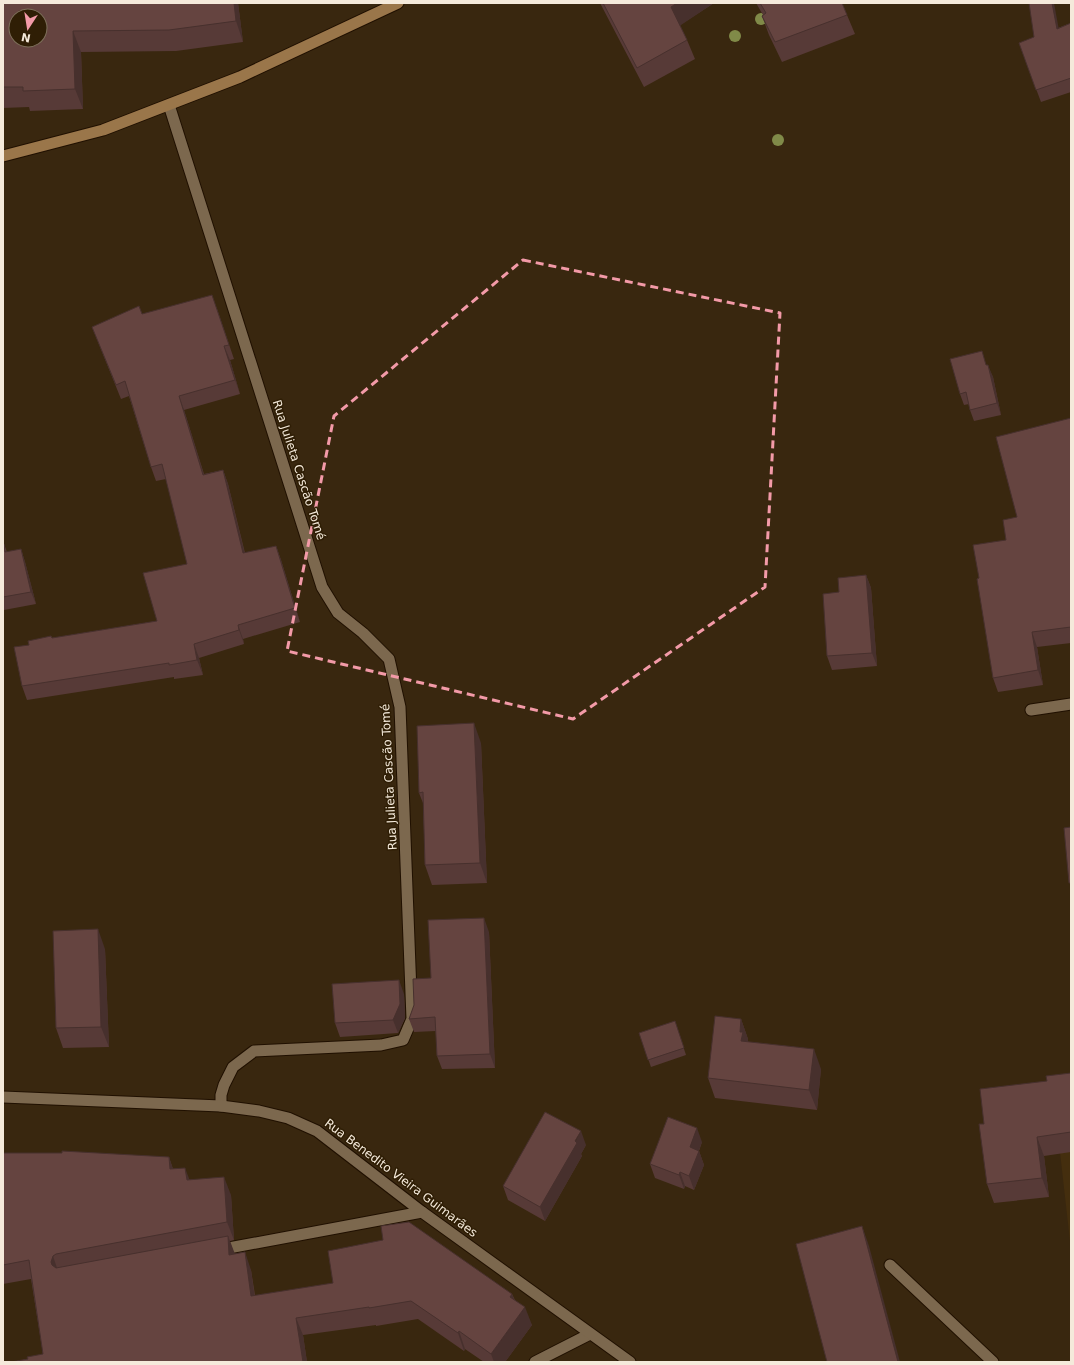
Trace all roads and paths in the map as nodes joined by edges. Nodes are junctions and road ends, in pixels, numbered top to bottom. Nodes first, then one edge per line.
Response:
1 (398, 3) edge
2 (169, 105) junction
3 (3, 156) edge
4 (1071, 704) edge
5 (1031, 710) dead end
6 (3, 1097) edge
7 (221, 1106) junction
8 (422, 1212) junction
9 (204, 1252) edge
10 (890, 1265) dead end
11 (590, 1334) junction
12 (536, 1362) edge
13 (630, 1362) edge
14 (993, 1362) edge

1 - 2 main road
2 - 3 main road
2 - 7 street, Rua Julieta Cascão Tomé
4 - 5 street
6 - 7 street, Rua Benedito Vieira Guimarães
7 - 8 street, Rua Benedito Vieira Guimarães
8 - 9 street
8 - 11 street, Rua Benedito Vieira Guimarães
10 - 14 street
11 - 12 street
11 - 13 street, Rua Benedito Vieira Guimarães

